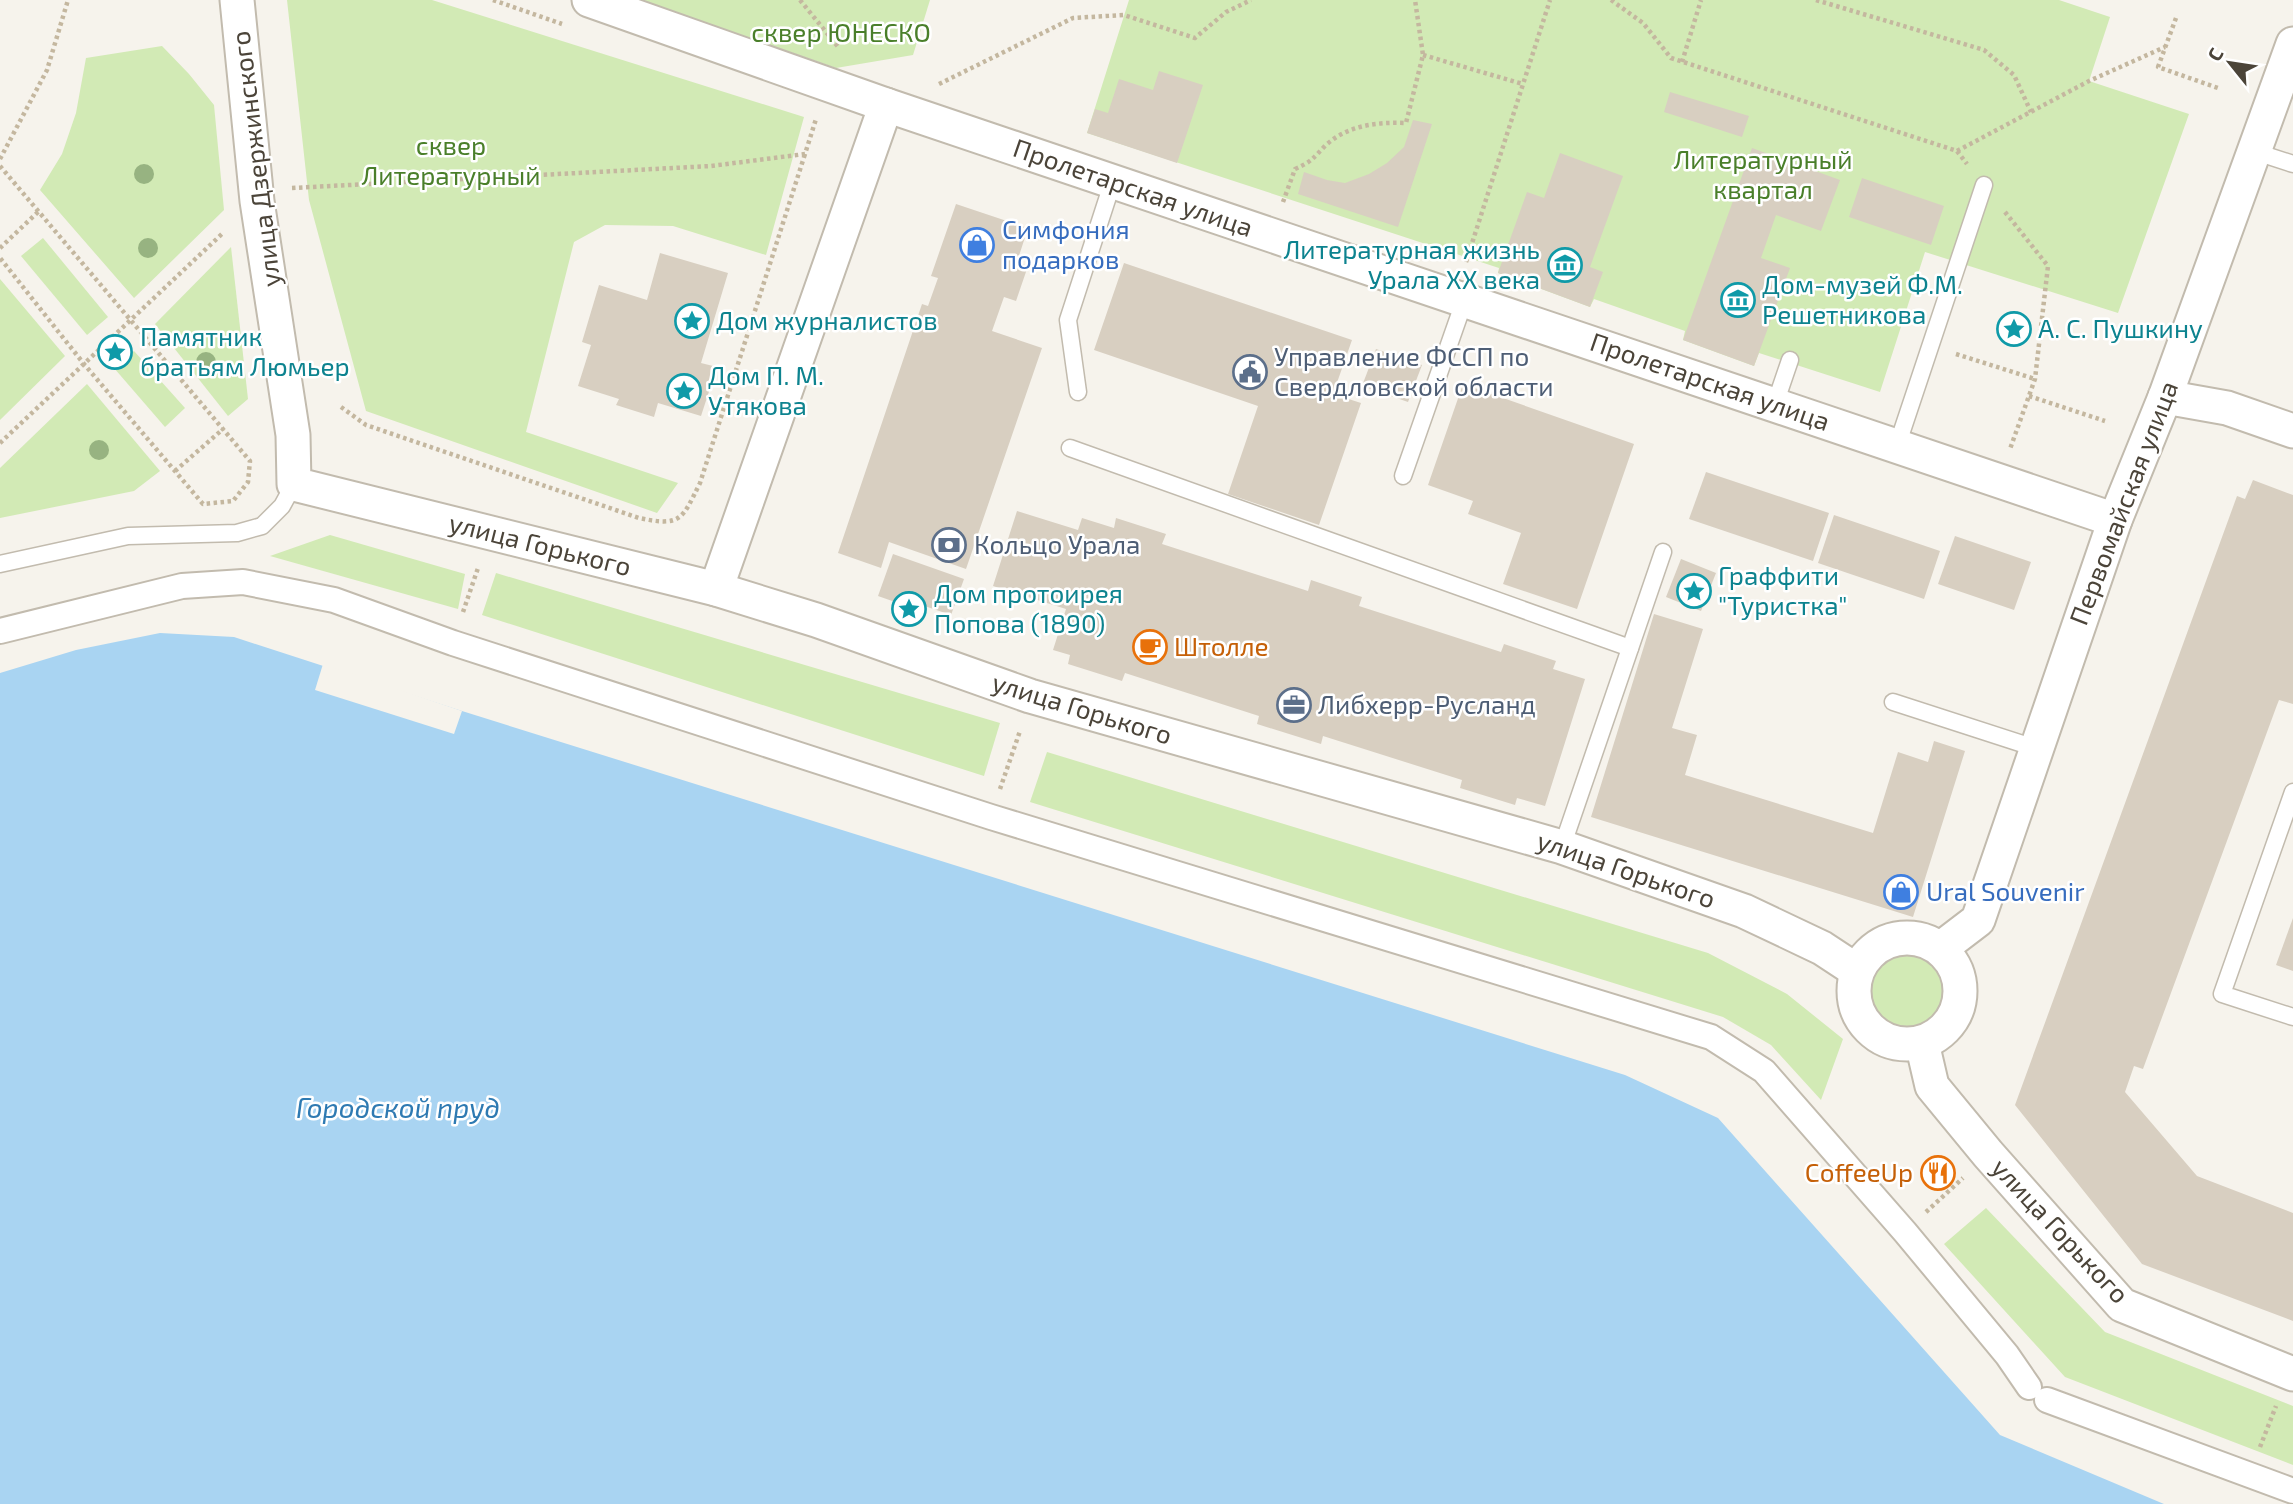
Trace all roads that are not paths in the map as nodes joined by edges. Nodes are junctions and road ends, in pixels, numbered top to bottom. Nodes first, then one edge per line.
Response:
1 (237, 0) edge
2 (589, 0) edge
3 (2293, 44) edge
4 (886, 105) junction
5 (2253, 150) junction
6 (2293, 164) edge
7 (1113, 181) junction
8 (1984, 186) road end
9 (1465, 284) junction
10 (1790, 360) dead end
11 (1078, 392) dead end
12 (2165, 397) junction
13 (1775, 404) junction
14 (2293, 431) edge
15 (1897, 446) junction
16 (1070, 448) dead end
17 (1403, 476) dead end
18 (294, 484) junction
19 (2115, 520) junction
20 (1663, 552) dead end
21 (0, 564) edge
22 (716, 589) junction
23 (0, 631) edge
24 (1630, 648) junction
25 (1893, 702) dead end
26 (2035, 748) junction
27 (2293, 792) edge
28 (1562, 847) junction
29 (1941, 949) junction
30 (1857, 971) junction
31 (2293, 1017) edge
32 (1922, 1043) junction
33 (2291, 1374) edge
34 (2293, 1491) edge

1 - 18 street, улица Дзержинского
2 - 4 street, Пролетарская улица
3 - 5 street, Первомайская улица
4 - 7 street, Пролетарская улица
4 - 22 street
5 - 6 lane
5 - 12 street, Первомайская улица
7 - 9 street, Пролетарская улица
7 - 11 lane
8 - 15 lane
9 - 13 street, Пролетарская улица
9 - 17 lane
10 - 13 lane
12 - 14 street
12 - 19 street, Первомайская улица
13 - 15 street, Пролетарская улица
15 - 19 street, Пролетарская улица
16 - 24 lane
18 - 21 lane
18 - 22 street, улица Горького
19 - 26 street, Первомайская улица
20 - 24 lane
22 - 28 street, улица Горького
23 - 34 street
24 - 28 lane
25 - 26 lane
26 - 29 street, Первомайская улица
27 - 31 lane
28 - 30 street, улица Горького
29 - 30 street
29 - 32 street
30 - 32 street
32 - 33 street, улица Горького

